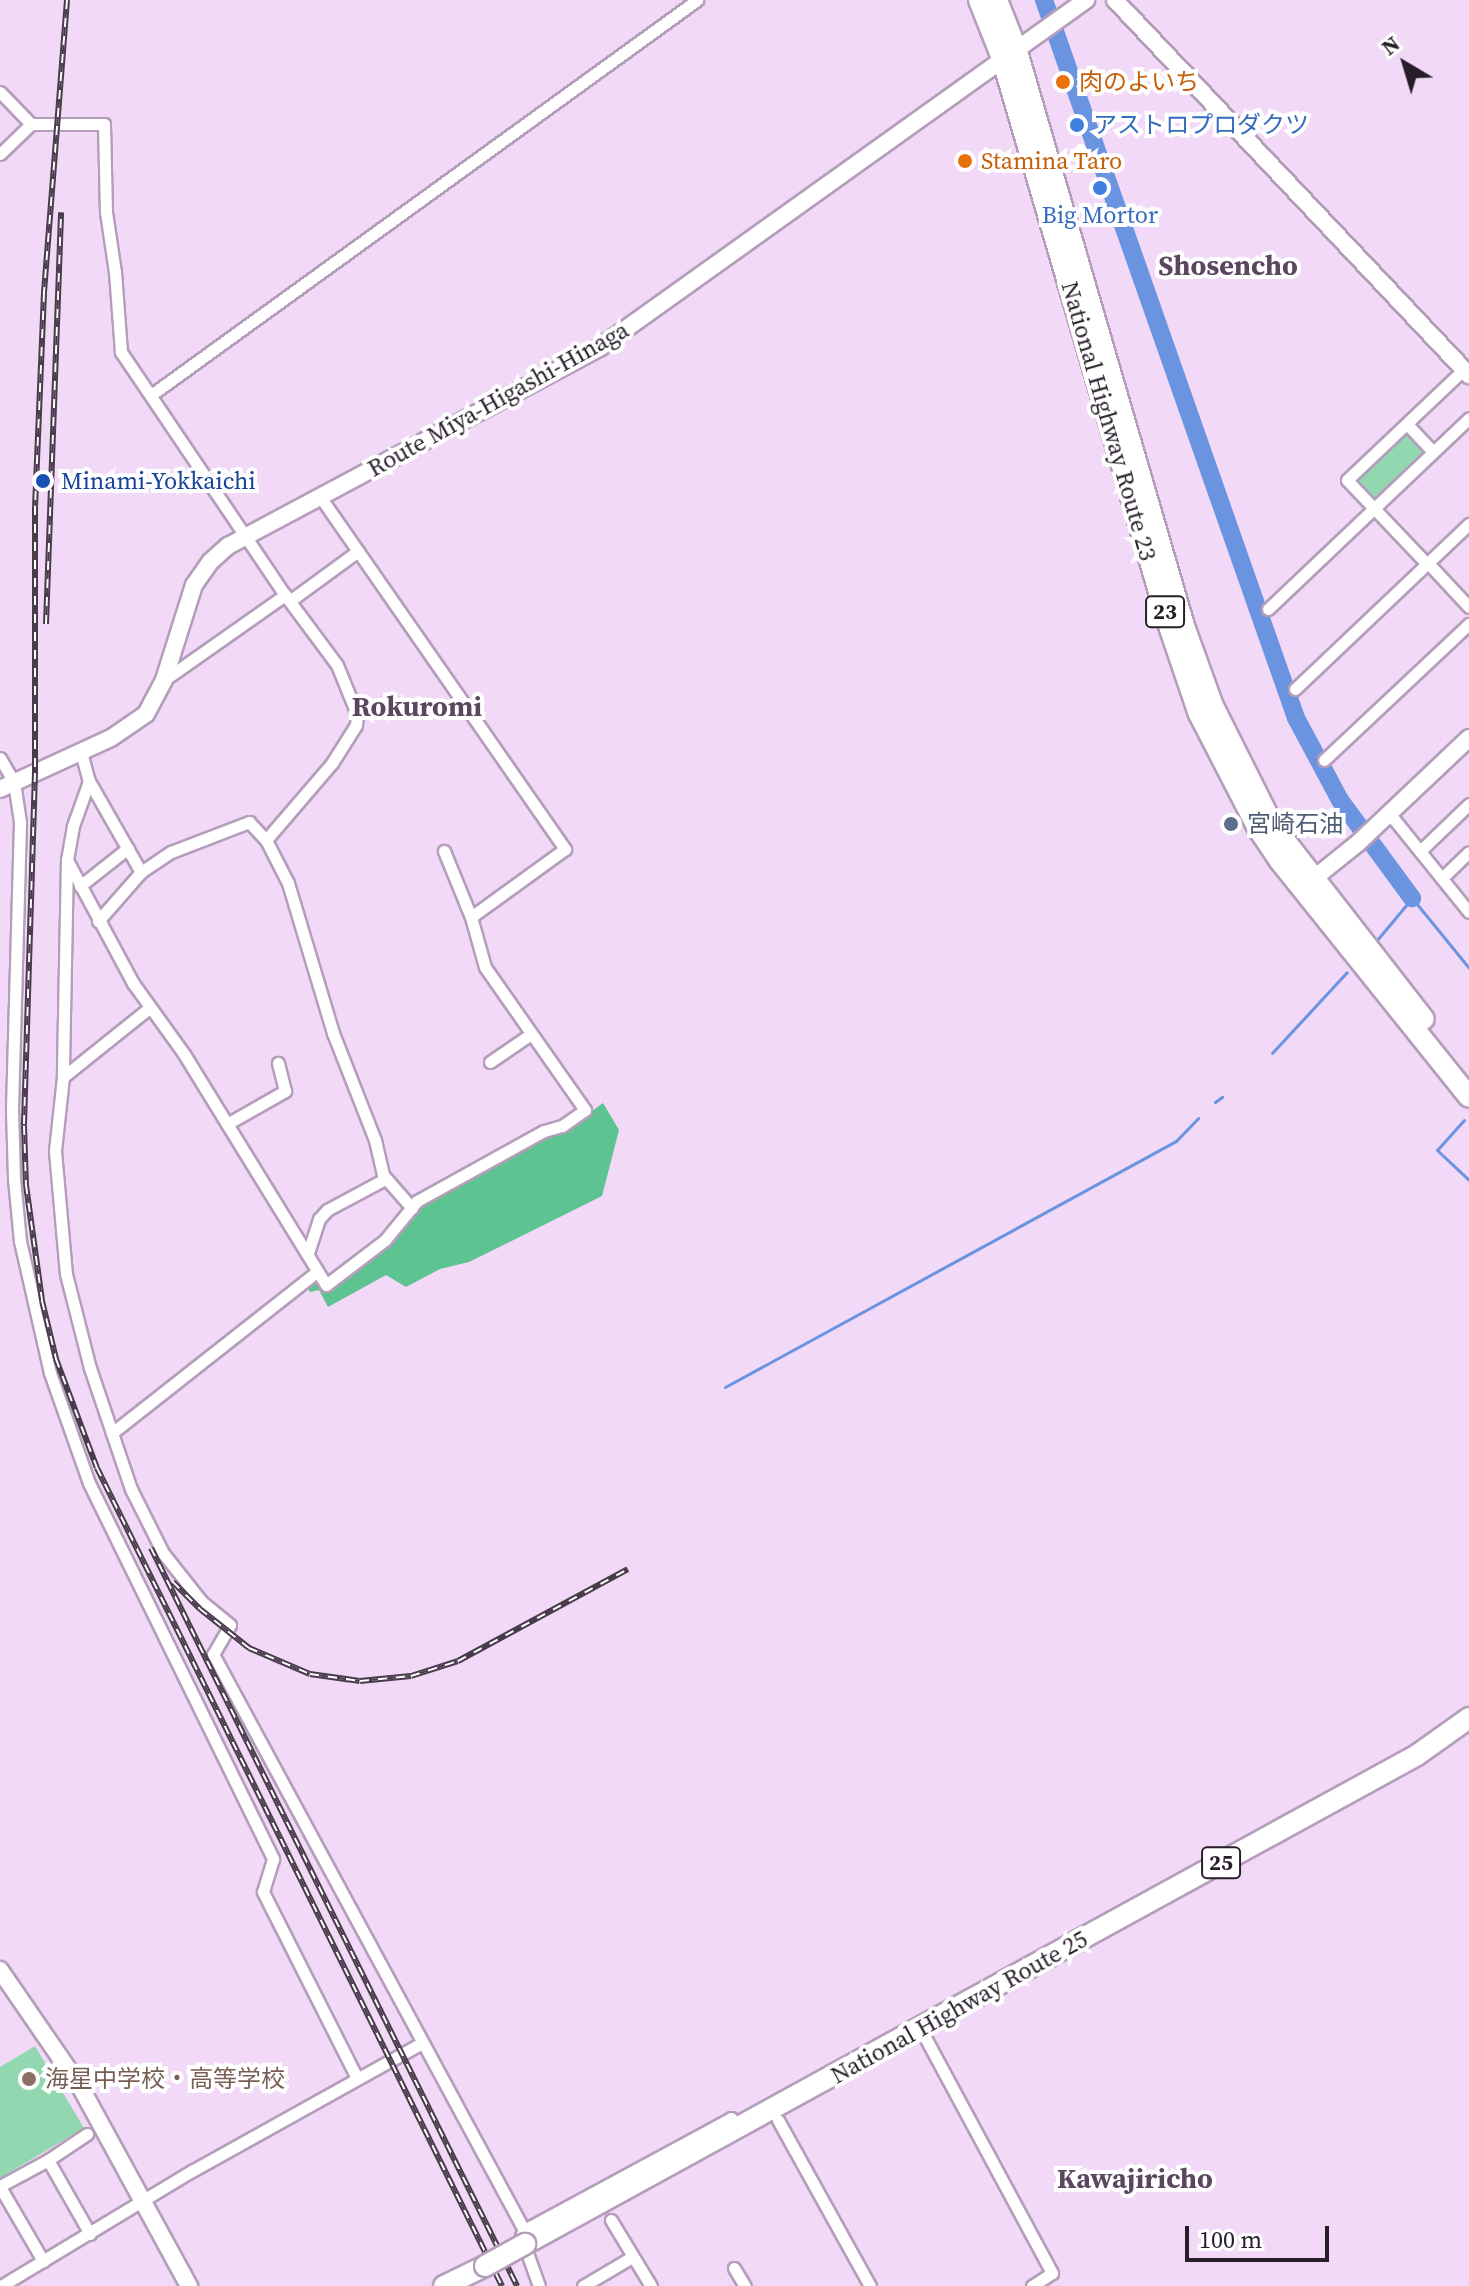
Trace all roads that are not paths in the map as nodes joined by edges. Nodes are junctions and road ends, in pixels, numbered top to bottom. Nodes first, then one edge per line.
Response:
1 (697, 0) edge
2 (979, 0) edge
3 (997, 0) edge
4 (1086, 0) edge
5 (1115, 0) edge
6 (1009, 53) junction
7 (0, 92) edge
8 (31, 124) junction
9 (0, 154) edge
10 (1467, 372) edge
11 (151, 395) junction
12 (1469, 418) edge
13 (1407, 424) junction
14 (1433, 452) junction
15 (319, 495) junction
16 (1374, 509) junction
17 (1469, 524) edge
18 (245, 535) junction
19 (358, 551) junction
20 (1427, 564) junction
21 (288, 598) junction
22 (1469, 607) edge
23 (1268, 609) dead end
24 (1469, 624) edge
25 (164, 680) junction
26 (1295, 689) dead end
27 (1469, 738) edge
28 (81, 752) junction
29 (0, 758) edge
30 (1324, 760) dead end
31 (89, 781) junction
32 (7, 786) edge
33 (1469, 804) edge
34 (1389, 813) junction
35 (266, 840) junction
36 (128, 848) junction
37 (444, 851) dead end
38 (1420, 851) junction
39 (1469, 852) edge
40 (67, 859) junction
41 (141, 872) junction
42 (1442, 878) junction
43 (1307, 884) junction
44 (80, 886) junction
45 (1467, 905) edge
46 (471, 917) junction
47 (98, 921) junction
48 (149, 1008) junction
49 (531, 1034) junction
50 (490, 1062) dead end
51 (278, 1063) dead end
52 (1469, 1076) edge
53 (63, 1077) junction
54 (1469, 1097) edge
55 (227, 1124) junction
56 (385, 1179) junction
57 (412, 1208) junction
58 (308, 1253) junction
59 (315, 1273) junction
60 (112, 1433) junction
61 (1469, 1718) edge
62 (1469, 1734) edge
63 (0, 1970) edge
64 (926, 2039) junction
65 (422, 2043) junction
66 (356, 2076) junction
67 (778, 2120) junction
68 (87, 2134) dead end
69 (48, 2160) junction
70 (0, 2186) edge
71 (142, 2203) junction
72 (611, 2220) dead end
73 (90, 2234) junction
74 (527, 2243) junction
75 (632, 2257) junction
76 (43, 2261) junction
77 (734, 2268) dead end
78 (488, 2271) junction
79 (1, 2286) edge
80 (189, 2286) edge
81 (444, 2286) edge
82 (468, 2286) edge
83 (539, 2286) edge
84 (583, 2286) edge
85 (651, 2286) edge
86 (745, 2286) edge
87 (870, 2286) edge
88 (1032, 2286) edge

1 - 11 street
2 - 6 highway, National Highway Route 23 / 23
3 - 6 highway, National Highway Route 23 / 23
4 - 6 main road, Route Miya-Higashi-Hinaga
5 - 10 main road
6 - 15 main road, Route Miya-Higashi-Hinaga
6 - 43 highway, National Highway Route 23 / 23
7 - 8 street
8 - 9 street
8 - 11 street
10 - 13 street
11 - 18 street
12 - 14 street
13 - 14 street
13 - 16 street
14 - 16 street
15 - 18 main road, Route Miya-Higashi-Hinaga
15 - 19 street
16 - 20 street
16 - 23 street
17 - 20 street
18 - 21 street
18 - 25 main road, Route Miya-Higashi-Hinaga
19 - 21 street
19 - 46 street
20 - 22 street
20 - 26 street
21 - 25 street
21 - 35 street
24 - 30 street
25 - 28 main road, Route Miya-Higashi-Hinaga
27 - 34 main road
28 - 31 street
28 - 32 main road, Route Miya-Higashi-Hinaga
29 - 32 street
31 - 36 street
31 - 40 street
32 - 66 street
33 - 38 street
34 - 38 street
34 - 43 main road
35 - 41 street
35 - 56 street
36 - 41 street
36 - 44 street
37 - 46 street
38 - 42 street
39 - 42 street
40 - 44 street
40 - 53 street
41 - 47 street
42 - 45 street
43 - 52 highway, National Highway Route 23 / 23
43 - 54 highway, National Highway Route 23 / 23
44 - 47 street
46 - 49 street
47 - 48 street
48 - 53 street
48 - 55 street
49 - 50 street
49 - 57 street
51 - 55 street
53 - 60 street
55 - 58 street
56 - 57 street
56 - 58 street
57 - 59 street
58 - 59 street
59 - 60 street
60 - 65 street
61 - 74 highway, National Highway Route 25 / 25
62 - 64 highway, National Highway Route 25 / 25
63 - 71 main road
64 - 67 highway, National Highway Route 25 / 25
64 - 88 street
65 - 66 street
65 - 74 street
66 - 71 street
67 - 74 highway, National Highway Route 25 / 25
67 - 87 street
68 - 69 street
69 - 70 street
69 - 73 street
70 - 76 street
71 - 73 street
71 - 80 main road
72 - 75 street
73 - 76 street
74 - 78 highway, National Highway Route 25 / 25, bridge
74 - 83 street
75 - 84 street
75 - 85 street
76 - 79 street
77 - 86 street
78 - 81 highway, National Highway Route 25 / 25
78 - 82 highway, National Highway Route 25 / 25

